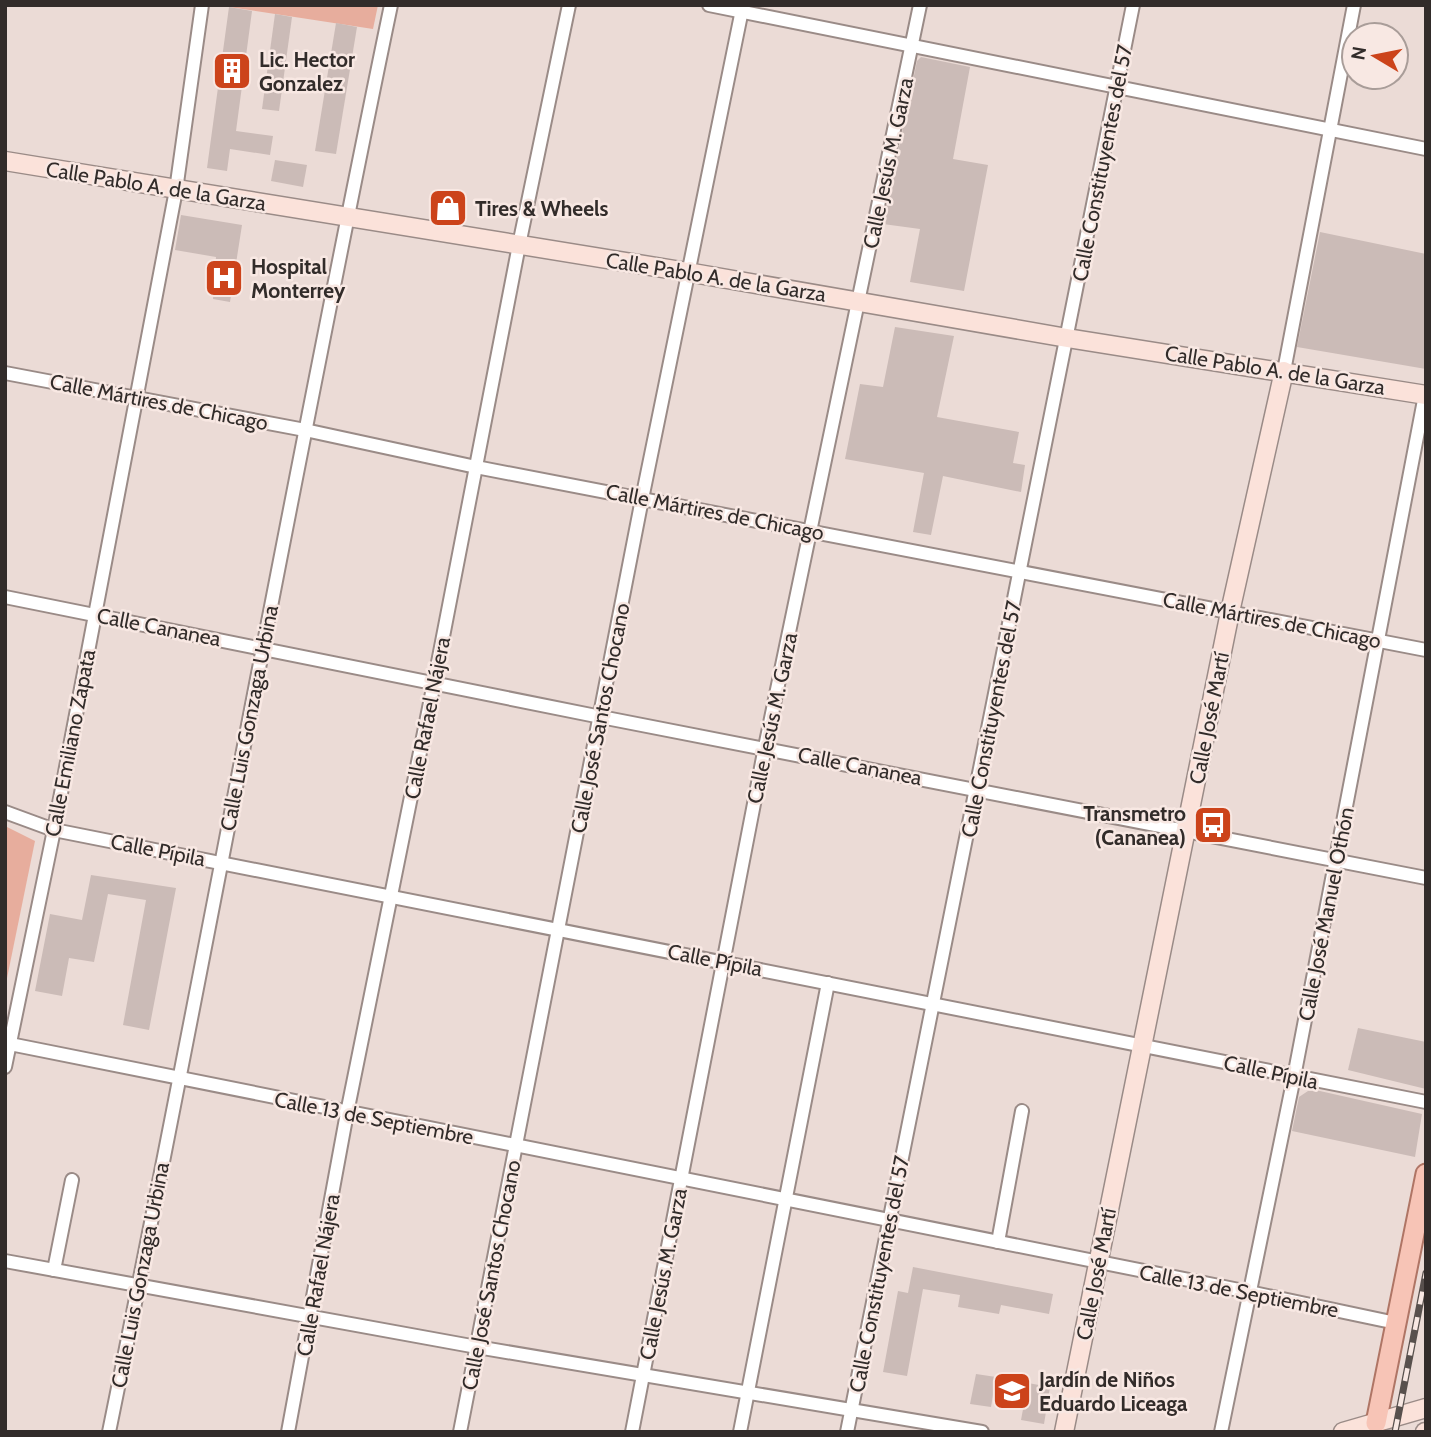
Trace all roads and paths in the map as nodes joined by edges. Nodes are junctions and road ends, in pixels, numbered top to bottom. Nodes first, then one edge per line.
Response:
1 (202, 5) edge
2 (391, 5) edge
3 (569, 5) edge
4 (709, 5) edge
5 (920, 5) edge
6 (1133, 5) edge
7 (1354, 5) edge
8 (743, 8) edge
9 (913, 47) junction
10 (1117, 88) junction
11 (1329, 129) junction
12 (1426, 149) edge
13 (5, 161) edge
14 (176, 190) junction
15 (347, 218) junction
16 (519, 245) junction
17 (687, 272) junction
18 (859, 301) junction
19 (1067, 338) junction
20 (1284, 372) junction
21 (5, 373) edge
22 (1425, 395) edge
23 (136, 398) junction
24 (305, 430) junction
25 (477, 467) junction
26 (642, 499) junction
27 (812, 530) junction
28 (1021, 570) junction
29 (5, 597) edge
30 (1230, 611) junction
31 (94, 615) junction
32 (1378, 641) junction
33 (262, 647) junction
34 (1426, 650) edge
35 (434, 683) junction
36 (601, 716) junction
37 (765, 747) junction
38 (976, 789) junction
39 (5, 812) edge
40 (54, 830) junction
41 (1186, 831) junction
42 (1336, 860) junction
43 (222, 863) junction
44 (1426, 878) edge
45 (391, 897) junction
46 (560, 930) junction
47 (724, 962) junction
48 (828, 983) junction
49 (933, 1003) junction
50 (10, 1044) junction
51 (1141, 1045) junction
52 (5, 1067) edge
53 (1294, 1077) junction
54 (178, 1078) junction
55 (1426, 1102) edge
56 (1022, 1111) dead end
57 (347, 1113) junction
58 (516, 1147) junction
59 (1426, 1174) edge
60 (682, 1179) junction
61 (72, 1180) dead end
62 (786, 1200) junction
63 (889, 1221) junction
64 (1426, 1231) edge
65 (998, 1242) junction
66 (5, 1261) edge
67 (1098, 1262) junction
68 (54, 1270) junction
69 (138, 1287) junction
70 (1249, 1292) junction
71 (311, 1315) junction
72 (1396, 1323) junction
73 (477, 1347) junction
74 (643, 1374) junction
75 (748, 1392) junction
76 (1392, 1406) tunnel mouth
77 (1426, 1408) edge
78 (851, 1409) junction
79 (1376, 1423) junction
80 (109, 1432) edge
81 (288, 1432) edge
82 (460, 1432) edge
83 (632, 1432) edge
84 (740, 1432) edge
85 (847, 1432) edge
86 (982, 1432) edge
87 (1064, 1432) edge
88 (1221, 1432) edge
89 (1343, 1432) edge

1 - 14 street, Calle Emiliano Zapata
2 - 15 street, Calle Luis Gonzaga Urbina
3 - 16 street, Calle Rafael Nájera
4 - 8 street
5 - 9 street, Calle Jesús M. Garza
6 - 10 street, Calle Constituyentes del 57
7 - 11 street, Calle José Martí
8 - 9 street
8 - 17 street, Calle José Santos Chocano
9 - 10 street
9 - 18 street, Calle Jesús M. Garza
10 - 11 street
10 - 19 street, Calle Constituyentes del 57
11 - 12 street
11 - 20 street, Calle José Martí
13 - 14 street, Calle Pablo A. de la Garza
14 - 15 street, Calle Pablo A. de la Garza
14 - 23 street, Calle Emiliano Zapata
15 - 16 street, Calle Pablo A. de la Garza
15 - 24 street, Calle Luis Gonzaga Urbina
16 - 17 street, Calle Pablo A. de la Garza
16 - 25 street, Calle Rafael Nájera
17 - 18 street, Calle Pablo A. de la Garza
17 - 26 street, Calle José Santos Chocano
18 - 19 street, Calle Pablo A. de la Garza
18 - 27 street, Calle Jesús M. Garza
19 - 20 street, Calle Pablo A. de la Garza
19 - 28 street, Calle Constituyentes del 57
20 - 22 street, Calle Pablo A. de la Garza
20 - 30 street, Calle José Martí
21 - 23 street, Calle Mártires de Chicago
22 - 32 street, Calle José Manuel Othón
23 - 24 street, Calle Mártires de Chicago
23 - 31 street, Calle Emiliano Zapata
24 - 25 street, Calle Mártires de Chicago
24 - 33 street, Calle Luis Gonzaga Urbina
25 - 26 street, Calle Mártires de Chicago
25 - 35 street, Calle Rafael Nájera
26 - 27 street, Calle Mártires de Chicago
26 - 36 street, Calle José Santos Chocano
27 - 28 street, Calle Mártires de Chicago
27 - 37 street, Calle Jesús M. Garza
28 - 30 street, Calle Mártires de Chicago
28 - 38 street, Calle Constituyentes del 57
29 - 31 street, Calle Cananea
30 - 32 street, Calle Mártires de Chicago
30 - 41 street, Calle José Martí
31 - 33 street, Calle Cananea
31 - 40 street, Calle Emiliano Zapata
32 - 34 street, Calle Mártires de Chicago
32 - 42 street, Calle José Manuel Othón
33 - 35 street, Calle Cananea
33 - 43 street, Calle Luis Gonzaga Urbina
35 - 36 street, Calle Cananea
35 - 45 street, Calle Rafael Nájera
36 - 37 street, Calle Cananea
36 - 46 street, Calle José Santos Chocano
37 - 38 street, Calle Cananea
37 - 47 street, Calle Jesús M. Garza
38 - 41 street, Calle Cananea
38 - 49 street, Calle Constituyentes del 57
39 - 40 street, Calle Pípila
40 - 43 street, Calle Pípila
40 - 50 street, Calle Emiliano Zapata
41 - 42 street, Calle Cananea
41 - 51 street, Calle José Martí
42 - 44 street, Calle Cananea
42 - 53 street, Calle José Manuel Othón
43 - 45 street, Calle Pípila
43 - 54 street, Calle Luis Gonzaga Urbina
45 - 46 street, Calle Pípila
45 - 57 street, Calle Rafael Nájera
46 - 47 street, Calle Pípila
46 - 58 street, Calle José Santos Chocano
47 - 48 street, Calle Pípila
47 - 60 street, Calle Jesús M. Garza
48 - 49 street, Calle Pípila
48 - 62 street
49 - 51 street, Calle Pípila
49 - 63 street, Calle Constituyentes del 57
50 - 52 street, Calle Emiliano Zapata
50 - 54 street, Calle 13 de Septiembre
51 - 53 street, Calle Pípila
51 - 67 street, Calle José Martí
53 - 55 street, Calle Pípila
53 - 70 street, Calle José Manuel Othón
54 - 57 street, Calle 13 de Septiembre
54 - 69 street, Calle Luis Gonzaga Urbina
56 - 65 street
57 - 58 street, Calle 13 de Septiembre
57 - 71 street, Calle Rafael Nájera
58 - 60 street, Calle 13 de Septiembre
58 - 73 street, Calle José Santos Chocano
59 - 72 main road
60 - 62 street, Calle 13 de Septiembre
60 - 74 street, Calle Jesús M. Garza
61 - 68 street
62 - 63 street, Calle 13 de Septiembre
62 - 75 street
63 - 65 street, Calle 13 de Septiembre
63 - 78 street, Calle Constituyentes del 57
64 - 76 main road
65 - 67 street, Calle 13 de Septiembre
66 - 68 street
67 - 70 street, Calle 13 de Septiembre
67 - 87 street, Calle José Martí
68 - 69 street
69 - 71 street
69 - 80 street, Calle Luis Gonzaga Urbina
70 - 72 street, Calle 13 de Septiembre
70 - 88 street, Calle José Manuel Othón
71 - 73 street
71 - 81 street, Calle Rafael Nájera
72 - 79 main road
73 - 74 street
73 - 82 street, Calle José Santos Chocano
74 - 75 street
74 - 83 street, Calle Jesús M. Garza
75 - 78 street
75 - 84 street
77 - 79 street
78 - 85 street, Calle Constituyentes del 57
78 - 86 street
79 - 89 street

